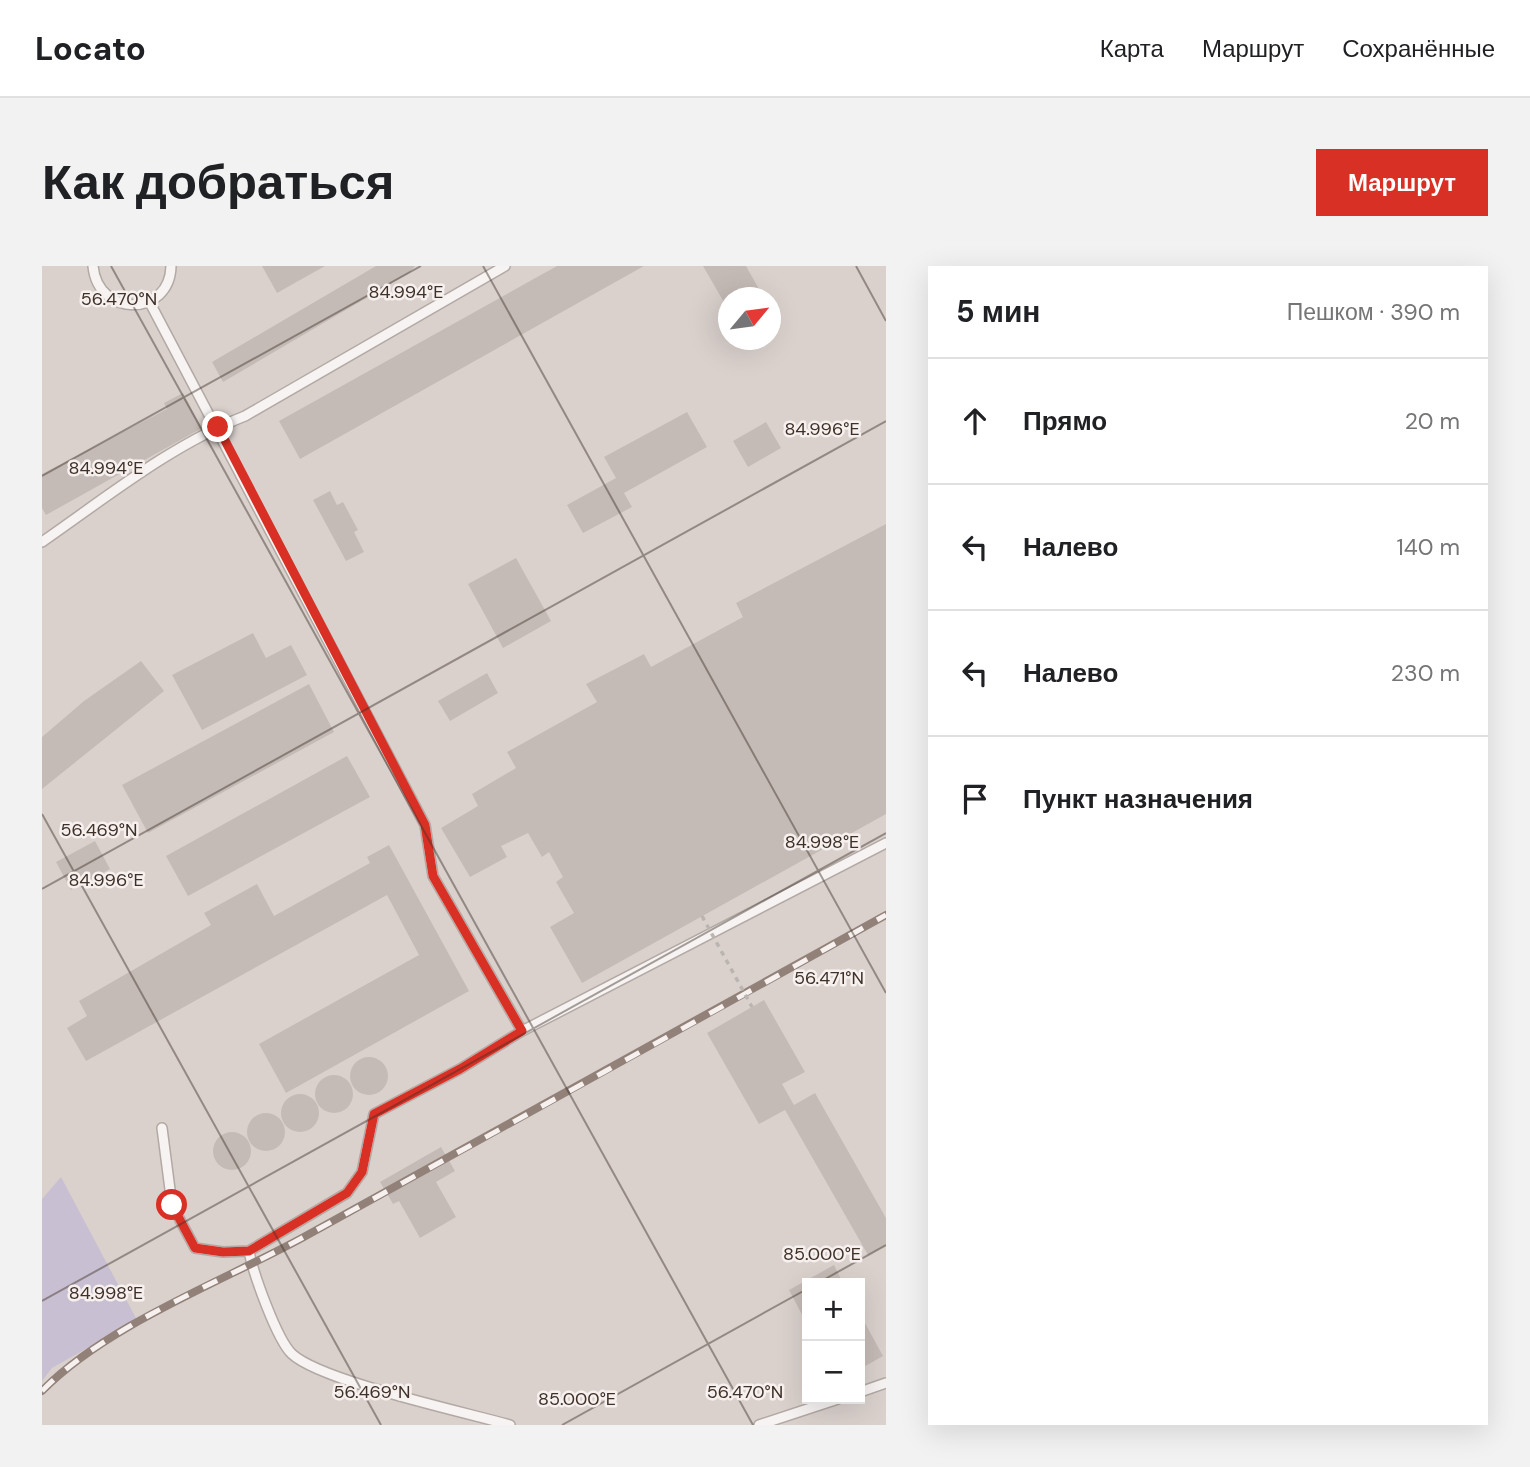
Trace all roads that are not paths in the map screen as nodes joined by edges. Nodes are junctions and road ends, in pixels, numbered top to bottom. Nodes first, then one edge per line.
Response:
1 (93, 266) edge
2 (171, 266) edge
3 (505, 266) edge
4 (149, 301) junction
5 (218, 427) junction
6 (42, 542) edge
7 (886, 843) edge
8 (522, 1031) junction
9 (162, 1128) dead end
10 (249, 1251) junction
11 (886, 1383) edge
12 (865, 1390) edge
13 (823, 1404) edge
14 (510, 1425) edge
15 (759, 1425) edge

1 - 4 lane
2 - 4 lane
3 - 5 lane
4 - 5 lane
5 - 6 lane
5 - 8 lane
7 - 8 lane
8 - 10 lane
9 - 10 lane
10 - 14 lane
11 - 12 lane
13 - 15 lane

